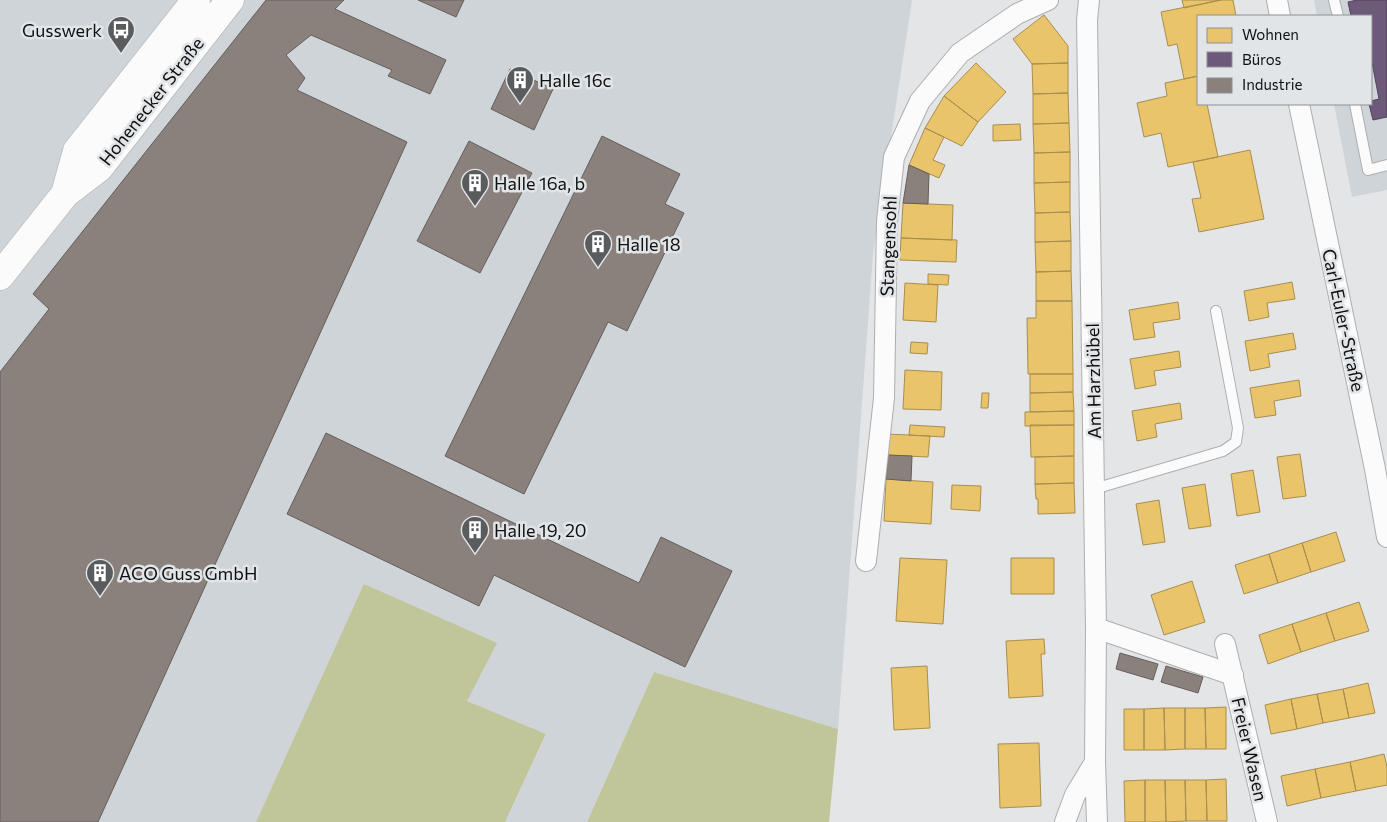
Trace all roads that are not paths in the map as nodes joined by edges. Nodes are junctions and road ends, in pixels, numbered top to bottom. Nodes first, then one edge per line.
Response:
1 (196, 0) edge
2 (230, 0) edge
3 (1048, 0) edge
4 (1089, 0) edge
5 (1277, 0) edge
6 (1334, 0) edge
7 (1280, 15) edge
8 (1338, 15) edge
9 (1299, 105) edge
10 (1355, 105) edge
11 (1387, 165) edge
12 (65, 194) junction
13 (0, 276) edge
14 (1216, 311) dead end
15 (1381, 467) edge
16 (1094, 489) junction
17 (1387, 537) edge
18 (866, 561) dead end
19 (1096, 628) junction
20 (1225, 644) dead end
21 (1233, 675) junction
22 (1095, 762) junction
23 (1065, 822) edge
24 (1097, 822) edge
25 (1267, 822) edge

1 - 12 main road, Hohenecker Straße
2 - 12 main road, Hohenecker Straße
3 - 18 street, Stangensohl
4 - 16 street, Am Harzhübel
5 - 7 street
6 - 8 lane
9 - 15 street, Carl-Euler-Straße
10 - 11 lane
12 - 13 main road, Hohenecker Straße
14 - 16 lane
15 - 17 street, Carl-Euler-Straße
16 - 19 street, Am Harzhübel
19 - 21 street, Freier Wasen
19 - 22 street, Am Harzhübel
20 - 21 street, Freier Wasen
21 - 25 street, Freier Wasen
22 - 23 street, Am Harzhübel
22 - 24 street, Am Harzhübel

